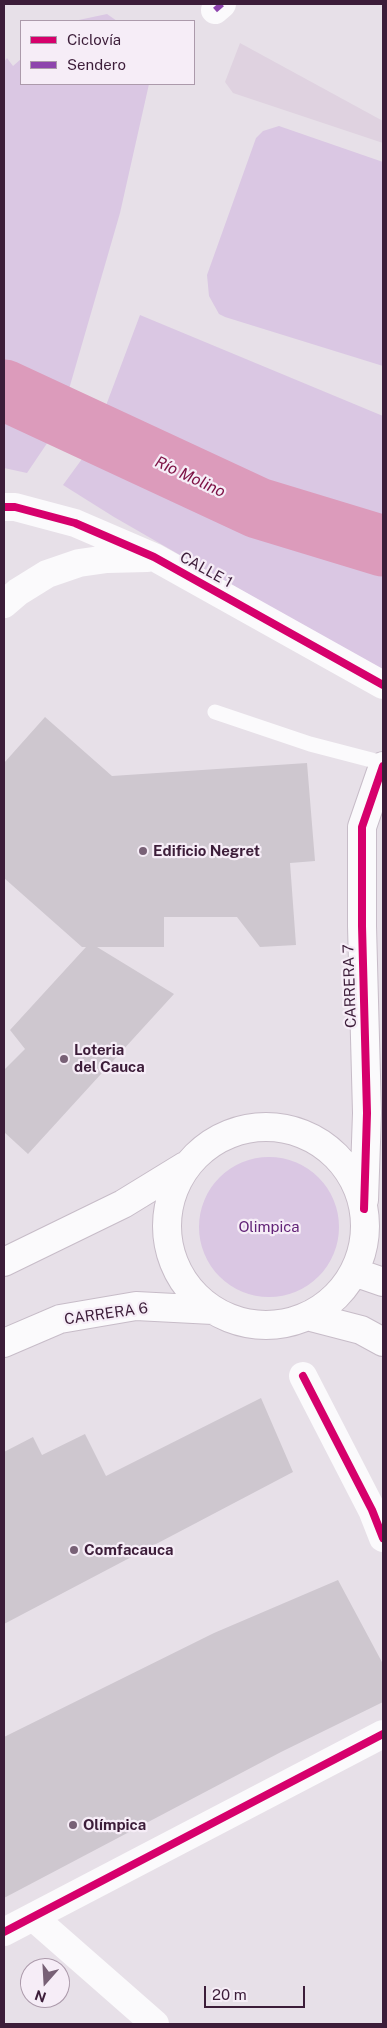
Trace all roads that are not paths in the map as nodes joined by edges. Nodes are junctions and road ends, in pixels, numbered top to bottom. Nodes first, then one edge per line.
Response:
1 (4, 507) edge
2 (154, 557) junction
3 (4, 604) edge
4 (383, 685) edge
5 (215, 712) dead end
6 (383, 765) edge
7 (186, 1166) junction
8 (371, 1220) edge
9 (4, 1262) edge
10 (354, 1272) junction
11 (383, 1282) edge
12 (213, 1310) junction
13 (307, 1316) junction
14 (4, 1342) edge
15 (383, 1342) edge
16 (302, 1376) dead end
17 (383, 1538) edge
18 (383, 1734) edge
19 (33, 1917) junction
20 (4, 1932) edge
21 (155, 2024) edge

1 - 2 street, CALLE 1
2 - 3 street
2 - 4 street, CALLE 1
5 - 6 lane
6 - 8 street, CARRERA 7
7 - 8 street
7 - 9 street
7 - 12 street
8 - 10 street, CARRERA 7
10 - 11 street
10 - 13 street, CARRERA 7
12 - 13 street
12 - 14 street, CARRERA 6
13 - 15 street
16 - 17 street
18 - 19 street
19 - 20 street
19 - 21 street

